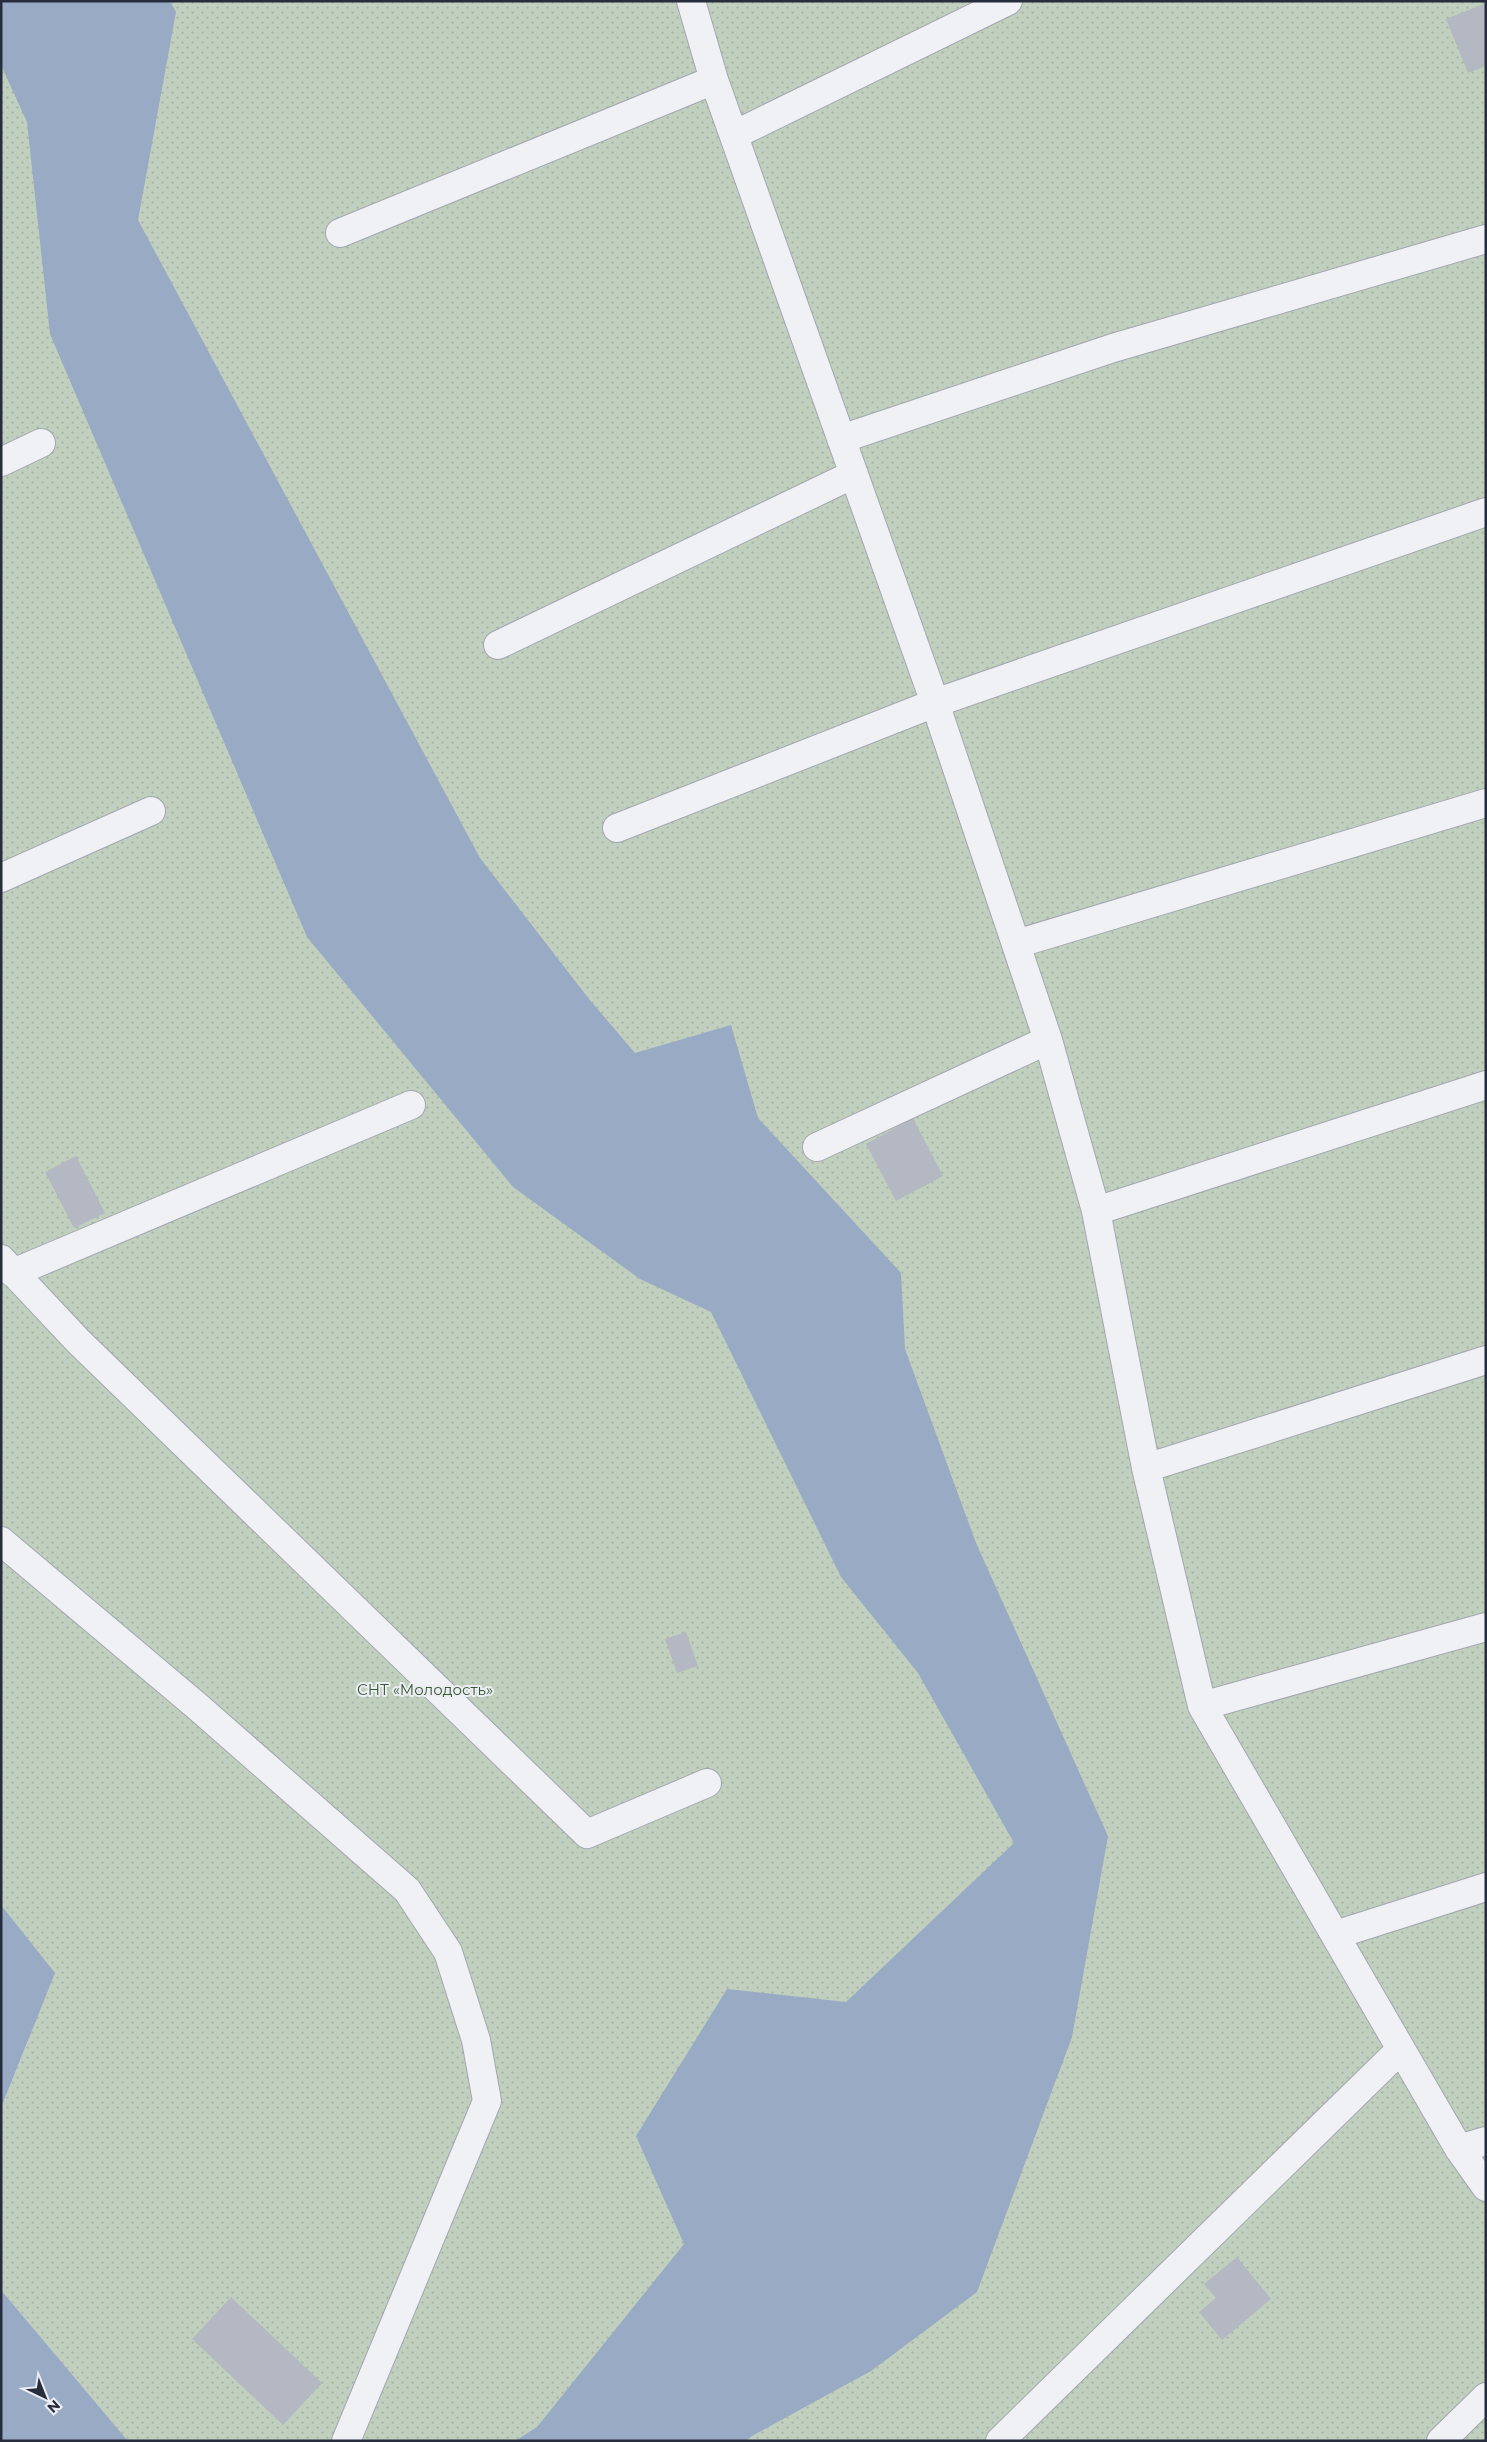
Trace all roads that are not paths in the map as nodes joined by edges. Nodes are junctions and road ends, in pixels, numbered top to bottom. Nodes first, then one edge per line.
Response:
1 (691, 1) edge
2 (1008, 1) edge
3 (714, 80) junction
4 (734, 135) junction
5 (340, 233) dead end
6 (1486, 239) edge
7 (841, 439) junction
8 (41, 443) dead end
9 (1, 462) edge
10 (854, 474) junction
11 (1486, 512) edge
12 (498, 645) dead end
13 (935, 702) junction
14 (1486, 803) edge
15 (151, 812) dead end
16 (617, 828) dead end
17 (1, 878) edge
18 (1016, 944) junction
19 (1048, 1040) junction
20 (1486, 1085) edge
21 (411, 1104) dead end
22 (817, 1147) dead end
23 (1096, 1211) junction
24 (7, 1266) edge
25 (1486, 1360) edge
26 (1146, 1468) junction
27 (1, 1541) edge
28 (1486, 1627) edge
29 (1202, 1706) junction
30 (707, 1783) dead end
31 (1486, 1887) edge
32 (1335, 1934) junction
33 (1401, 2049) junction
34 (1486, 2141) edge
35 (1459, 2149) junction
36 (1486, 2187) edge
37 (1486, 2397) edge
38 (346, 2441) edge
39 (1000, 2441) edge
40 (1441, 2441) edge

1 - 3 street
2 - 4 street
3 - 4 street
3 - 5 street
4 - 7 street
6 - 7 street
7 - 10 street
8 - 9 street
10 - 12 street
10 - 13 street
11 - 13 street
13 - 16 street
13 - 18 street
14 - 18 street
15 - 17 street
18 - 19 street
19 - 22 street
19 - 23 street
20 - 23 street
21 - 24 street
23 - 26 street
24 - 30 street
25 - 26 street
26 - 29 street
27 - 38 street
28 - 29 street
29 - 32 street
31 - 32 street
32 - 33 street
33 - 35 street
33 - 39 street
34 - 35 street
35 - 36 street
37 - 40 street

